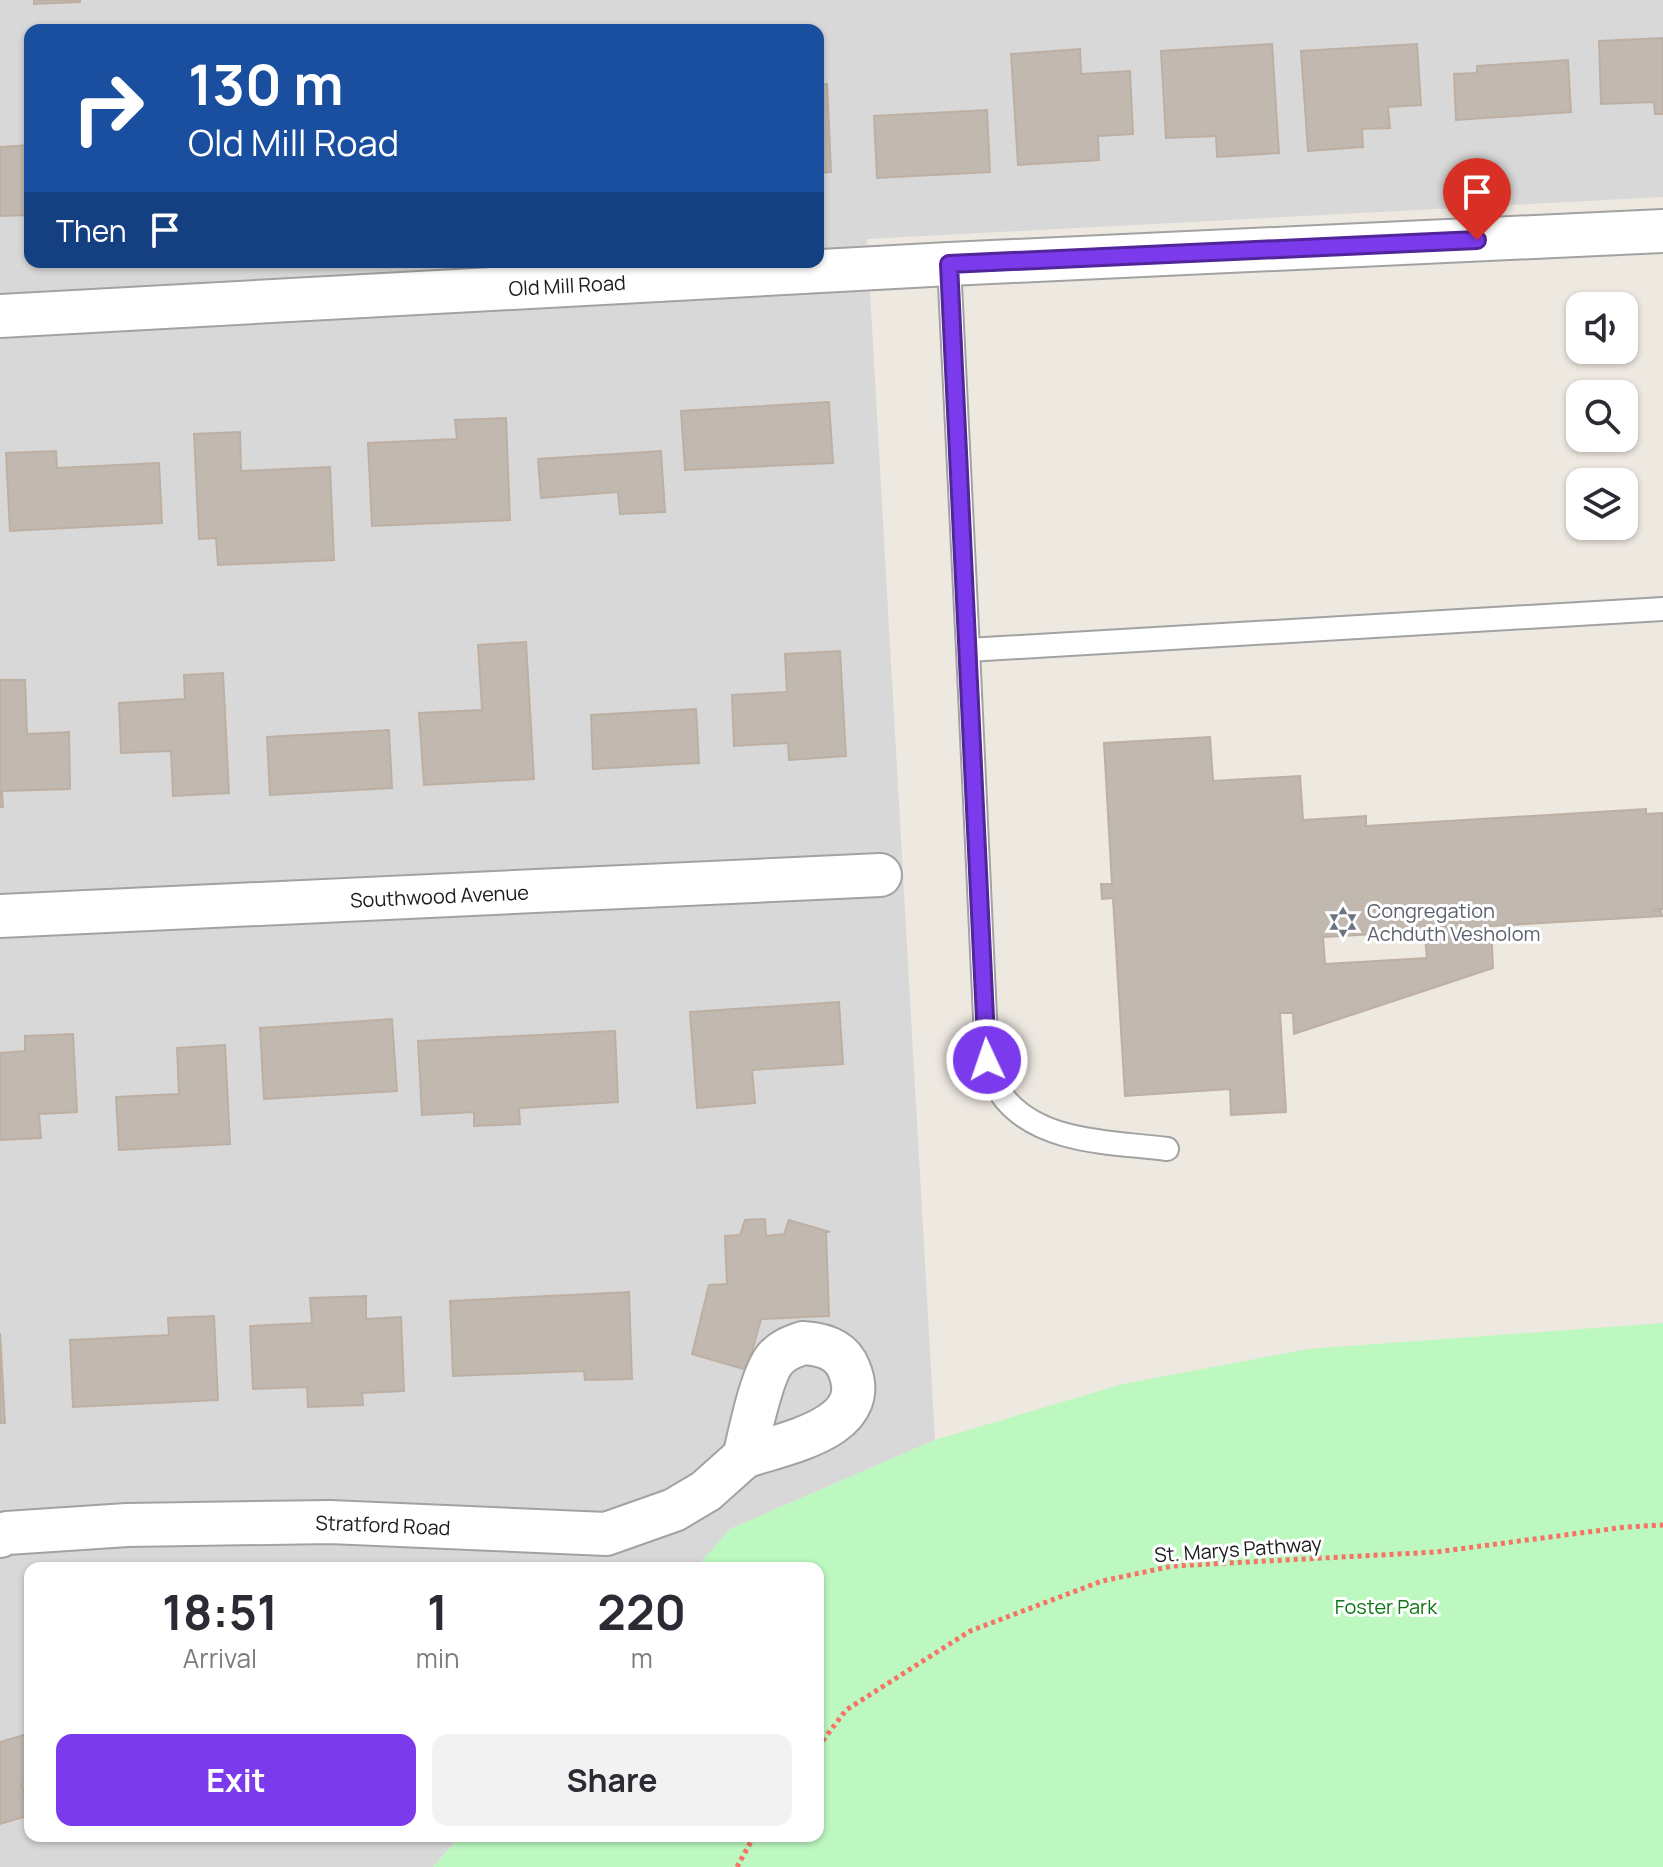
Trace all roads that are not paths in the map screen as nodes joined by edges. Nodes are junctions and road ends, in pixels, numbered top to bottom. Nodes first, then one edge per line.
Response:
1 (1663, 231) edge
2 (949, 264) junction
3 (0, 316) edge
4 (1663, 609) edge
5 (968, 650) junction
6 (880, 875) dead end
7 (0, 916) edge
8 (1167, 1149) dead end
9 (744, 1457) dead end
10 (0, 1536) edge

1 - 2 street, Old Mill Road
2 - 3 street, Old Mill Road
2 - 5 lane
4 - 5 lane
5 - 8 lane
6 - 7 street, Southwood Avenue
9 - 10 street, Stratford Road

